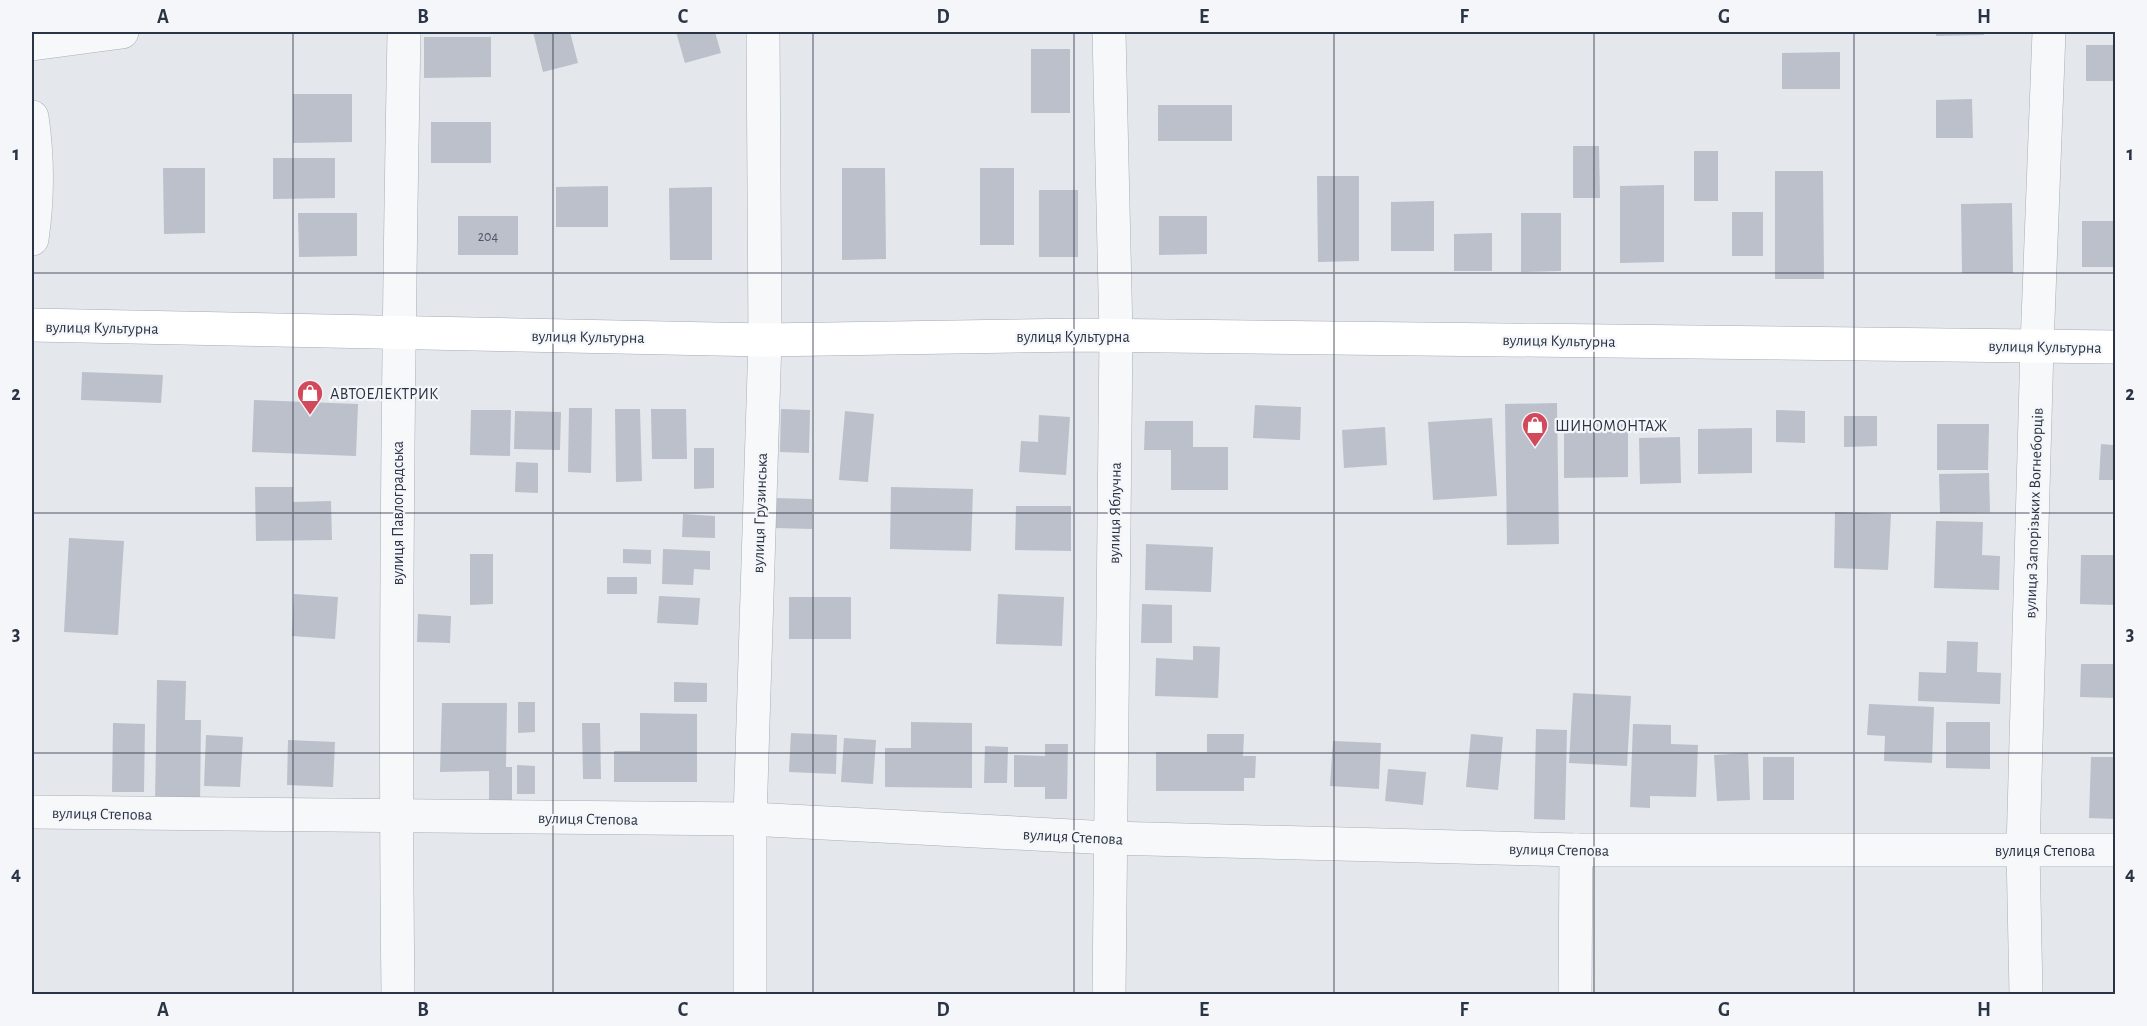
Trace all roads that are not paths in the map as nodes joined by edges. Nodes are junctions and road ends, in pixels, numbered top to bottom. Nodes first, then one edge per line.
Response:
1 (122, 32) edge
2 (404, 32) edge
3 (763, 32) edge
4 (1109, 32) edge
5 (2049, 32) edge
6 (32, 44) edge
7 (32, 117) edge
8 (32, 239) edge
9 (32, 325) edge
10 (399, 332) junction
11 (1116, 335) junction
12 (765, 340) junction
13 (2037, 346) junction
14 (2115, 346) edge
15 (32, 812) edge
16 (396, 816) junction
17 (750, 819) junction
18 (1110, 838) junction
19 (1576, 850) junction
20 (2023, 850) junction
21 (2115, 850) edge
22 (398, 994) edge
23 (750, 994) edge
24 (1109, 994) edge
25 (1575, 994) edge
26 (2026, 994) edge

1 - 6 street
2 - 10 street, вулиця Павлоградська
3 - 12 street, вулиця Грузинська
4 - 11 street, вулиця Яблучна
5 - 13 street, вулиця Запорізьких Вогнеборців
7 - 8 street
9 - 10 main road, вулиця Культурна
10 - 12 main road, вулиця Культурна
10 - 16 street, вулиця Павлоградська
11 - 12 main road, вулиця Культурна
11 - 13 main road, вулиця Культурна
11 - 18 street, вулиця Яблучна
12 - 17 street, вулиця Грузинська
13 - 14 main road, вулиця Культурна
13 - 20 street, вулиця Запорізьких Вогнеборців
15 - 16 street, вулиця Степова
16 - 17 street, вулиця Степова
16 - 22 street, вулиця Павлоградська
17 - 18 street, вулиця Степова
17 - 23 street, вулиця Грузинська
18 - 19 street, вулиця Степова
18 - 24 street, вулиця Яблучна
19 - 20 street, вулиця Степова
19 - 25 street
20 - 21 street, вулиця Степова
20 - 26 street, вулиця Запорізьких Вогнеборців

